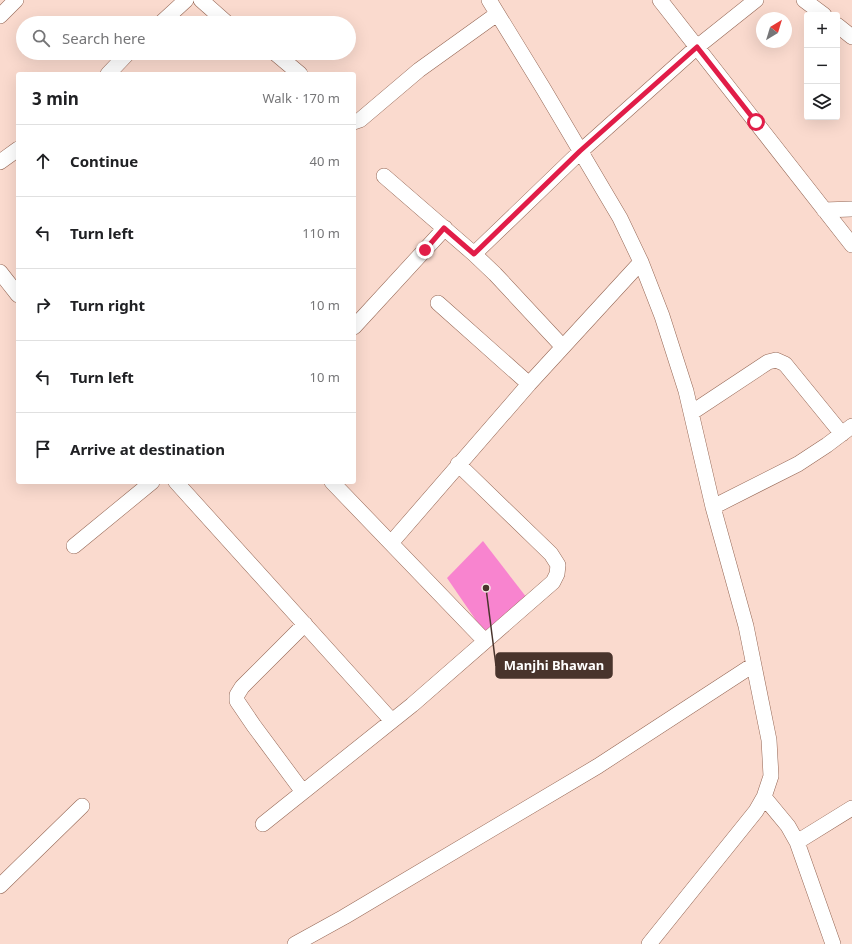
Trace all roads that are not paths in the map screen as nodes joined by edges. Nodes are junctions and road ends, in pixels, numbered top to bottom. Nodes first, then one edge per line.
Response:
1 (16, 0) edge
2 (186, 0) edge
3 (201, 0) edge
4 (489, 0) edge
5 (660, 0) edge
6 (756, 0) edge
7 (804, 0) edge
8 (820, 12) edge
9 (497, 14) junction
10 (0, 16) edge
11 (169, 16) edge
12 (219, 16) edge
13 (840, 27) edge
14 (852, 37) edge
15 (697, 47) junction
16 (121, 60) edge
17 (283, 60) edge
18 (110, 72) edge
19 (296, 72) edge
20 (356, 121) edge
21 (16, 150) edge
22 (580, 151) junction
23 (0, 162) edge
24 (384, 176) dead end
25 (852, 209) edge
26 (824, 210) junction
27 (444, 228) junction
28 (852, 245) edge
29 (474, 254) junction
30 (642, 262) junction
31 (0, 272) edge
32 (16, 292) edge
33 (438, 303) dead end
34 (356, 325) edge
35 (563, 347) junction
36 (530, 384) junction
37 (691, 413) junction
38 (847, 430) edge
39 (458, 464) junction
40 (149, 484) edge
41 (178, 484) edge
42 (334, 484) edge
43 (712, 507) junction
44 (390, 544) junction
45 (74, 546) dead end
46 (305, 624) junction
47 (485, 641) junction
48 (754, 665) junction
49 (392, 721) junction
50 (303, 792) junction
51 (764, 797) junction
52 (82, 806) dead end
53 (852, 808) edge
54 (263, 824) dead end
55 (797, 842) junction
56 (0, 886) edge
57 (296, 944) edge
58 (649, 944) edge
59 (833, 944) edge

1 - 10 street
2 - 11 street
3 - 12 street
4 - 9 street
5 - 15 street
6 - 15 street
7 - 8 street
9 - 20 street
9 - 22 street
13 - 14 street
15 - 22 street
15 - 26 street
16 - 18 street
17 - 19 street
21 - 23 street
22 - 29 street
22 - 30 street
24 - 27 street
25 - 26 street
26 - 28 street
27 - 29 street
27 - 34 street
29 - 35 street
30 - 35 street
30 - 37 street
31 - 32 street
33 - 36 street
35 - 36 street
36 - 39 street
37 - 38 street
37 - 43 street
38 - 43 street
39 - 44 street
39 - 47 street
40 - 45 street
41 - 46 street
42 - 44 street
43 - 48 street
44 - 47 street
46 - 49 street
46 - 50 street
47 - 49 street
48 - 51 street
48 - 57 street
49 - 50 street
50 - 54 street
51 - 55 street
51 - 58 street
52 - 56 street
53 - 55 street
55 - 59 street

